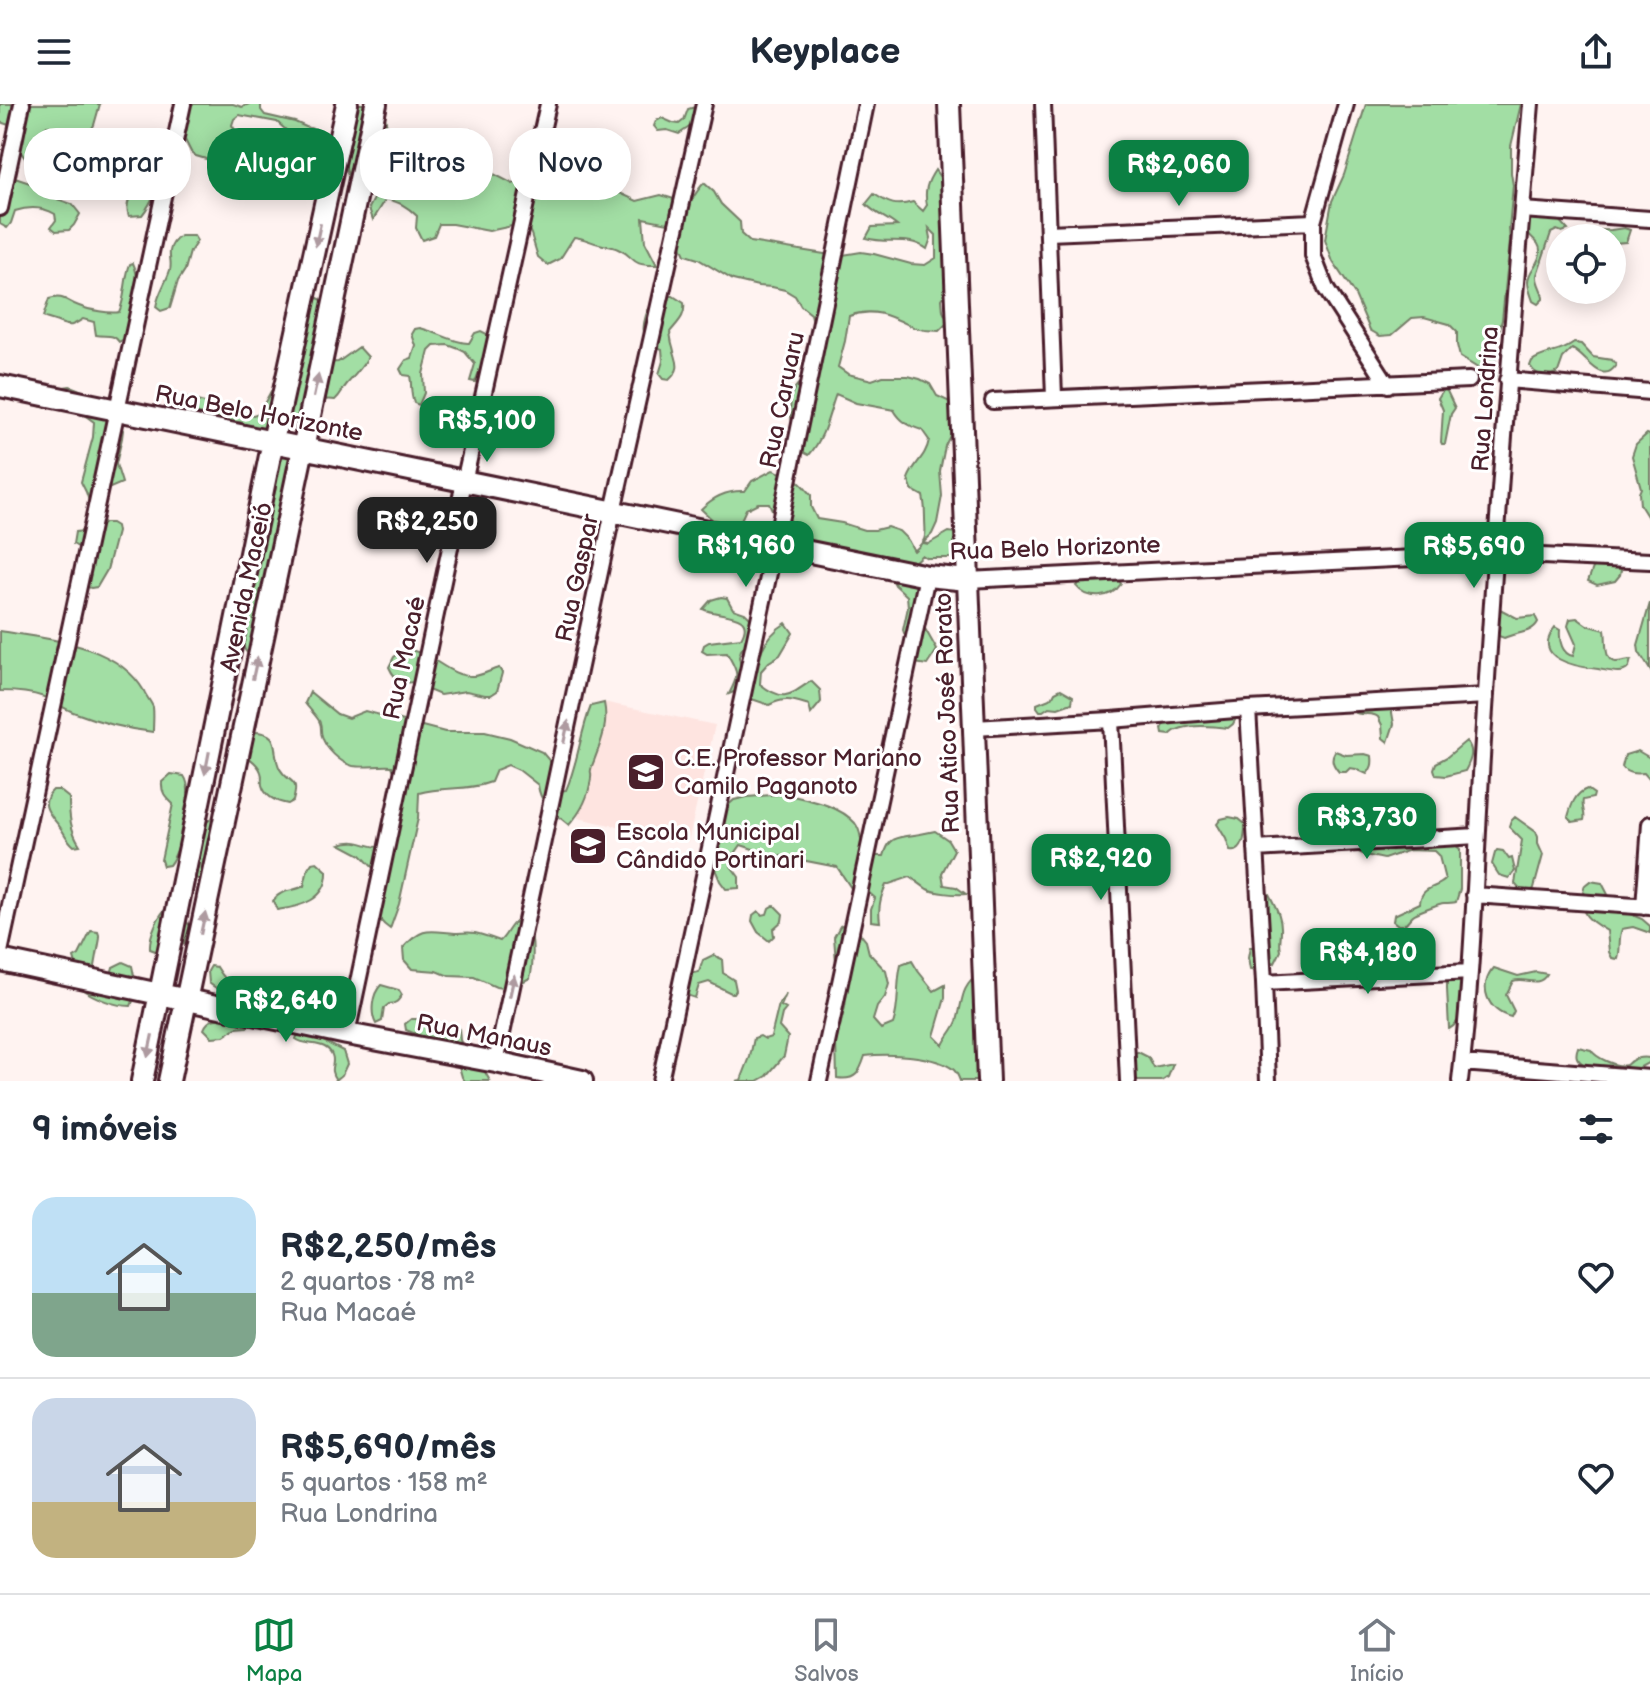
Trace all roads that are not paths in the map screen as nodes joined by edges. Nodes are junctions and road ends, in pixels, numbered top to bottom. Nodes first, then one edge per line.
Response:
1 (22, 104) edge
2 (183, 104) edge
3 (347, 104) edge
4 (376, 104) edge
5 (548, 104) edge
6 (704, 104) edge
7 (866, 104) edge
8 (949, 104) edge
9 (1043, 104) edge
10 (1346, 104) edge
11 (1531, 104) edge
12 (0, 208) edge
13 (1522, 210) junction
14 (1650, 219) edge
15 (1313, 222) junction
16 (1048, 233) junction
17 (1469, 380) dead end
18 (1507, 380) junction
19 (1388, 385) junction
20 (0, 386) edge
21 (1650, 392) edge
22 (1054, 397) junction
23 (993, 401) dead end
24 (116, 411) junction
25 (273, 441) junction
26 (303, 448) junction
27 (464, 482) junction
28 (613, 511) junction
29 (775, 545) junction
30 (1496, 554) junction
31 (1650, 561) edge
32 (927, 576) junction
33 (968, 580) junction
34 (1486, 696) junction
35 (1248, 709) junction
36 (1111, 720) junction
37 (974, 728) junction
38 (1650, 824) edge
39 (1477, 836) junction
40 (1256, 849) junction
41 (1474, 895) junction
42 (1647, 907) edge
43 (0, 952) edge
44 (0, 960) edge
45 (1470, 972) junction
46 (1264, 983) junction
47 (160, 995) junction
48 (187, 1000) junction
49 (347, 1034) junction
50 (496, 1062) junction
51 (1462, 1063) junction
52 (1650, 1078) edge
53 (142, 1081) edge
54 (169, 1081) edge
55 (582, 1081) edge
56 (660, 1081) edge
57 (819, 1081) edge
58 (988, 1081) edge
59 (1128, 1081) edge
60 (1268, 1081) edge
61 (1460, 1081) edge

1 - 12 street
2 - 24 street
3 -> 25 street, Avenida Maceió
26 -> 4 street, Avenida Maceió
5 - 27 street, Rua Macaé
6 - 28 street, Rua Gaspar
7 - 29 street, Rua Caruaru
8 - 33 street, Rua Atico José Rorato
9 - 16 street
10 - 15 street
11 - 13 street, Rua Londrina
13 - 14 street
13 - 18 street, Rua Londrina
15 - 16 street
15 - 19 street
16 - 22 street
17 - 19 street
18 - 21 street
18 - 30 street, Rua Londrina
19 - 22 street
20 - 24 street, Rua Belo Horizonte
22 - 23 street
24 - 25 street, Rua Belo Horizonte
24 - 43 street
25 - 26 street, Rua Belo Horizonte
25 -> 47 street, Avenida Maceió
26 - 27 street, Rua Belo Horizonte
48 -> 26 street, Avenida Maceió
27 - 28 street, Rua Belo Horizonte
27 - 49 street, Rua Macaé
28 - 29 street, Rua Belo Horizonte
50 -> 28 street, Rua Gaspar
29 - 32 street, Rua Belo Horizonte
29 - 56 street, Rua Caruaru
30 - 31 street, Rua Belo Horizonte
30 - 33 street, Rua Belo Horizonte
30 - 34 street, Rua Londrina
32 - 33 street, Rua Belo Horizonte
32 - 57 street
33 - 37 street, Rua Atico José Rorato
34 - 35 street
34 - 39 street, Rua Londrina
35 - 36 street
35 - 40 street
36 - 37 street
36 - 59 street
37 - 58 street, Rua Atico José Rorato
38 - 42 street
39 - 40 street
39 - 41 street, Rua Londrina
40 - 46 street
41 - 42 street
41 - 45 street, Rua Londrina
44 - 47 street, Rua Manaus
45 - 46 street
45 - 51 street, Rua Londrina
46 - 60 street
47 - 48 street, Rua Manaus
47 -> 53 street, Avenida Maceió
48 - 49 street, Rua Manaus
48 - 54 street, Avenida Maceió
49 - 50 street, Rua Manaus
50 - 55 street, Rua Manaus
51 - 52 street
51 - 61 street, Rua Londrina

